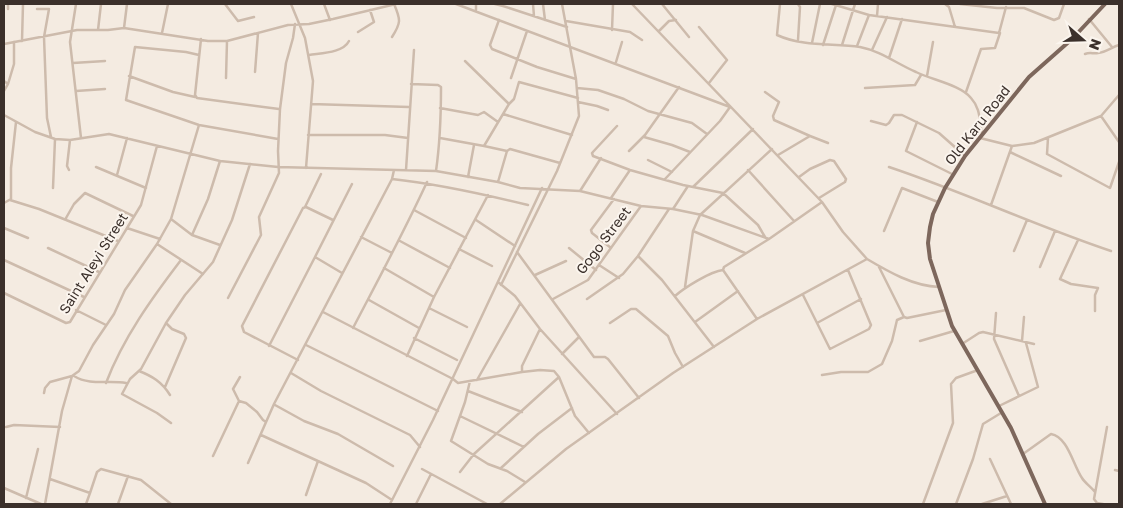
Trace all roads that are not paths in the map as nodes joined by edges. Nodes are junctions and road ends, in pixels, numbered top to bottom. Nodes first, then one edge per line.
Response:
1 (8, 4) edge
2 (22, 4) edge
3 (76, 4) edge
4 (101, 4) edge
5 (127, 4) edge
6 (168, 4) edge
7 (225, 4) edge
8 (291, 4) edge
9 (324, 4) edge
10 (381, 4) edge
11 (395, 4) edge
12 (456, 4) edge
13 (476, 4) edge
14 (495, 4) edge
15 (532, 4) edge
16 (543, 4) edge
17 (562, 4) edge
18 (613, 4) edge
19 (632, 4) edge
20 (662, 4) edge
21 (780, 4) edge
22 (798, 4) edge
23 (820, 4) edge
24 (832, 4) edge
25 (836, 4) edge
26 (855, 4) edge
27 (878, 4) edge
28 (946, 4) edge
29 (960, 4) edge
30 (1064, 4) edge
31 (1105, 4) edge
32 (503, 5) edge
33 (1006, 7) junction
34 (384, 8) junction
35 (8, 9) dead end
36 (37, 9) dead end
37 (370, 10) junction
38 (853, 10) junction
39 (476, 11) junction
40 (869, 15) junction
41 (534, 16) junction
42 (877, 16) junction
43 (254, 17) dead end
44 (887, 17) junction
45 (1089, 19) junction
46 (330, 20) junction
47 (499, 20) junction
48 (545, 20) junction
49 (676, 20) junction
50 (902, 20) junction
51 (566, 21) junction
52 (295, 24) junction
53 (301, 24) junction
54 (567, 27) junction
55 (699, 27) dead end
56 (955, 27) junction
57 (124, 28) junction
58 (98, 30) junction
59 (612, 30) junction
60 (527, 31) junction
61 (70, 32) junction
62 (358, 32) dead end
63 (659, 32) junction
64 (258, 33) junction
65 (1000, 33) junction
66 (162, 34) junction
67 (44, 36) junction
68 (392, 37) dead end
69 (689, 38) dead end
70 (201, 39) junction
71 (22, 40) junction
72 (642, 40) dead end
73 (798, 40) junction
74 (227, 41) junction
75 (349, 41) dead end
76 (14, 42) junction
77 (622, 42) dead end
78 (933, 42) dead end
79 (812, 43) junction
80 (4, 44) edge
81 (823, 45) junction
82 (1119, 45) edge
83 (842, 46) junction
84 (857, 47) junction
85 (1112, 47) junction
86 (570, 48) junction
87 (414, 50) dead end
88 (872, 50) junction
89 (1085, 54) dead end
90 (198, 55) junction
91 (309, 55) junction
92 (889, 58) junction
93 (517, 59) junction
94 (465, 60) dead end
95 (105, 61) dead end
96 (73, 63) junction
97 (616, 63) junction
98 (255, 72) dead end
99 (921, 74) junction
100 (129, 76) junction
101 (927, 76) junction
102 (226, 78) dead end
103 (511, 78) dead end
104 (576, 79) junction
105 (4, 81) edge
106 (709, 83) junction
107 (8, 84) junction
108 (411, 84) junction
109 (679, 87) junction
110 (577, 88) junction
111 (865, 88) dead end
112 (105, 89) dead end
113 (76, 91) junction
114 (4, 92) edge
115 (765, 92) dead end
116 (966, 92) junction
117 (1119, 95) edge
118 (195, 97) junction
119 (578, 100) junction
120 (310, 104) junction
121 (509, 104) junction
122 (409, 107) junction
123 (730, 107) junction
124 (440, 108) junction
125 (280, 109) junction
126 (608, 110) dead end
127 (503, 114) junction
128 (4, 115) edge
129 (660, 116) junction
130 (1101, 116) junction
131 (871, 121) dead end
132 (16, 122) junction
133 (498, 122) junction
134 (917, 122) junction
135 (198, 126) junction
136 (617, 126) dead end
137 (753, 129) junction
138 (707, 134) junction
139 (308, 135) junction
140 (572, 135) junction
141 (644, 136) junction
142 (810, 136) junction
143 (51, 137) junction
144 (981, 137) junction
145 (81, 138) junction
146 (127, 138) junction
147 (408, 138) junction
148 (440, 138) junction
149 (1048, 138) junction
150 (56, 139) junction
151 (278, 139) junction
152 (70, 140) junction
153 (1119, 142) edge
154 (828, 143) dead end
155 (474, 145) junction
156 (157, 146) junction
157 (484, 146) junction
158 (1012, 146) junction
159 (772, 149) junction
160 (507, 151) junction
161 (629, 151) dead end
162 (690, 152) junction
163 (1010, 152) junction
164 (189, 154) junction
165 (778, 156) junction
166 (964, 156) junction
167 (602, 158) junction
168 (220, 160) junction
169 (648, 160) dead end
170 (1119, 162) edge
171 (560, 163) junction
172 (250, 164) junction
173 (96, 167) dead end
174 (889, 167) dead end
175 (278, 168) junction
176 (306, 168) junction
177 (69, 170) dead end
178 (394, 170) junction
179 (406, 170) junction
180 (630, 170) junction
181 (748, 170) junction
182 (436, 172) junction
183 (672, 172) junction
184 (320, 174) dead end
185 (952, 174) junction
186 (117, 175) junction
187 (1061, 176) dead end
188 (468, 177) junction
189 (799, 177) junction
190 (392, 179) junction
191 (665, 179) junction
192 (427, 182) junction
193 (498, 182) junction
194 (352, 184) dead end
195 (688, 186) junction
196 (693, 187) junction
197 (53, 188) dead end
198 (146, 188) junction
199 (542, 188) junction
200 (945, 188) junction
201 (548, 189) junction
202 (580, 191) junction
203 (723, 193) junction
204 (488, 195) junction
205 (819, 198) junction
206 (612, 199) junction
207 (10, 200) junction
208 (822, 202) junction
209 (938, 202) junction
210 (4, 203) edge
211 (528, 205) dead end
212 (990, 205) junction
213 (641, 206) junction
214 (304, 207) junction
215 (671, 209) junction
216 (414, 210) junction
217 (700, 215) junction
218 (134, 216) junction
219 (171, 219) junction
220 (333, 220) junction
221 (476, 220) junction
222 (1027, 220) junction
223 (67, 221) junction
224 (794, 221) junction
225 (4, 228) edge
226 (127, 228) junction
227 (693, 231) junction
228 (884, 231) dead end
229 (1054, 231) junction
230 (192, 235) junction
231 (362, 237) junction
232 (28, 238) dead end
233 (466, 238) junction
234 (767, 238) junction
235 (160, 239) junction
236 (1078, 240) junction
237 (118, 241) junction
238 (400, 241) junction
239 (157, 244) junction
240 (221, 245) junction
241 (515, 246) junction
242 (48, 248) dead end
243 (569, 248) dead end
244 (611, 248) junction
245 (459, 250) junction
246 (518, 250) junction
247 (1014, 251) dead end
248 (1111, 251) dead end
249 (392, 253) junction
250 (745, 253) junction
251 (638, 256) junction
252 (315, 257) junction
253 (4, 260) edge
254 (181, 260) junction
255 (867, 260) junction
256 (566, 261) dead end
257 (599, 265) junction
258 (492, 266) dead end
259 (879, 266) junction
260 (1040, 267) dead end
261 (384, 268) junction
262 (450, 268) junction
263 (596, 270) junction
264 (723, 270) junction
265 (848, 270) junction
266 (99, 272) junction
267 (342, 273) junction
268 (203, 274) junction
269 (535, 275) junction
270 (619, 278) junction
271 (498, 282) junction
272 (502, 285) junction
273 (685, 287) junction
274 (939, 287) junction
275 (738, 291) junction
276 (4, 294) edge
277 (803, 295) junction
278 (675, 296) junction
279 (84, 297) junction
280 (434, 297) junction
281 (228, 298) dead end
282 (587, 299) dead end
283 (861, 299) junction
284 (369, 300) junction
285 (553, 300) junction
286 (520, 304) junction
287 (429, 308) junction
288 (76, 310) junction
289 (946, 310) junction
290 (1095, 311) dead end
291 (323, 312) junction
292 (996, 313) dead end
293 (904, 317) junction
294 (1024, 317) dead end
295 (758, 319) junction
296 (695, 322) junction
297 (166, 323) junction
298 (610, 323) dead end
299 (817, 323) junction
300 (106, 325) junction
301 (467, 327) dead end
302 (353, 328) junction
303 (419, 328) junction
304 (540, 329) junction
305 (954, 331) junction
306 (995, 334) junction
307 (579, 337) junction
308 (414, 338) junction
309 (920, 341) dead end
310 (1024, 342) junction
311 (962, 344) junction
312 (1034, 344) dead end
313 (306, 345) junction
314 (269, 346) junction
315 (714, 347) junction
316 (562, 354) junction
317 (407, 356) junction
318 (298, 360) junction
319 (456, 360) dead end
320 (683, 367) junction
321 (139, 370) junction
322 (978, 370) junction
323 (522, 372) junction
324 (291, 373) junction
325 (822, 375) dead end
326 (73, 376) junction
327 (240, 376) dead end
328 (559, 377) junction
329 (453, 379) junction
330 (477, 380) junction
331 (470, 381) junction
332 (106, 383) junction
333 (127, 383) junction
334 (165, 387) junction
335 (468, 391) junction
336 (44, 393) dead end
337 (170, 395) dead end
338 (1019, 397) junction
339 (639, 398) junction
340 (238, 401) junction
341 (274, 404) junction
342 (999, 406) junction
343 (572, 408) junction
344 (438, 411) junction
345 (522, 412) junction
346 (1003, 412) junction
347 (616, 414) junction
348 (460, 416) junction
349 (266, 422) junction
350 (171, 423) dead end
351 (6, 427) dead end
352 (60, 427) junction
353 (1107, 427) dead end
354 (589, 433) junction
355 (497, 434) junction
356 (261, 435) junction
357 (420, 447) junction
358 (524, 447) junction
359 (38, 448) dead end
360 (474, 454) junction
361 (1023, 454) junction
362 (213, 456) dead end
363 (990, 459) dead end
364 (318, 461) junction
365 (248, 463) dead end
366 (393, 466) dead end
367 (500, 468) junction
368 (422, 469) dead end
369 (460, 472) dead end
370 (430, 474) junction
371 (128, 476) junction
372 (50, 479) junction
373 (526, 482) junction
374 (4, 488) edge
375 (1096, 492) junction
376 (90, 494) junction
377 (306, 495) dead end
378 (1007, 496) junction
379 (26, 498) junction
380 (392, 500) junction
381 (482, 501) junction
382 (43, 504) edge
383 (86, 504) edge
384 (118, 504) edge
385 (171, 504) edge
386 (390, 504) edge
387 (416, 504) edge
388 (479, 504) edge
389 (487, 504) edge
390 (500, 504) edge
391 (923, 504) edge
392 (956, 504) edge
393 (982, 504) edge
394 (1011, 504) edge
395 (1043, 504) edge
396 (1103, 504) edge

1 - 35 street
2 - 71 street
3 - 61 street
4 - 58 street
5 - 57 street
6 - 66 street
7 - 43 street
8 - 53 street
9 - 46 street
10 - 34 street
11 - 34 street
11 - 68 street
12 - 39 street
13 - 39 street
14 - 32 street
15 - 41 street
16 - 48 street
17 - 51 street
18 - 59 street
19 - 63 street
20 - 49 street
21 - 73 street
22 - 73 street
23 - 79 street
24 - 25 street
25 - 38 street
25 - 81 street
26 - 38 street
27 - 42 street
28 - 56 street
29 - 33 street
30 - 33 street
31 - 45 main road, Old Karu Road
32 - 41 street
33 - 65 street
34 - 37 street
36 - 67 street
37 - 46 street
37 - 62 street
38 - 40 street
38 - 83 street
39 - 47 street
40 - 42 street
40 - 84 street
41 - 48 street
42 - 44 street
44 - 50 street
44 - 88 street
45 - 85 street
45 - 144 main road, Old Karu Road
46 - 53 street
47 - 60 street
47 - 93 street
48 - 54 street
49 - 63 street
49 - 69 street
50 - 56 street
50 - 92 street
51 - 54 street
51 - 59 street
52 - 53 street
52 - 64 street
52 - 125 street
53 - 91 street
54 - 86 street
55 - 106 street
56 - 65 street
57 - 58 street
57 - 66 street
58 - 61 street
59 - 72 street
60 - 86 street
60 - 93 street
61 - 67 street
61 - 96 street
63 - 106 street
64 - 74 street
64 - 98 street
65 - 116 street
66 - 70 street
67 - 71 street
67 - 143 street
70 - 74 street
70 - 90 street
71 - 76 street
73 - 79 street
74 - 102 street
75 - 91 street
76 - 80 street
76 - 107 street
77 - 97 street
78 - 101 street
79 - 81 street
81 - 83 street
82 - 85 street
83 - 84 street
84 - 88 street
85 - 89 street
86 - 97 street
86 - 104 street
87 - 108 street
88 - 92 street
90 - 100 street
90 - 118 street
91 - 120 street
92 - 99 street
93 - 103 street
93 - 104 street
94 - 121 street
95 - 96 street
96 - 113 street
97 - 109 street
99 - 101 street
99 - 111 street
100 - 118 street
100 - 135 street
101 - 116 street
104 - 110 street
105 - 107 street
106 - 123 street
107 - 114 street
108 - 122 street
108 - 124 street
109 - 123 street
109 - 129 street
110 - 119 street
110 - 129 street
112 - 113 street
113 - 145 street
115 - 142 street
116 - 144 street
117 - 130 street
118 - 125 street
119 - 121 street
119 - 126 street
119 - 140 street
120 - 122 street
120 - 139 street
121 - 127 street
122 - 147 street
123 - 137 street
123 - 138 street
124 - 133 street
124 - 148 street
125 - 151 street
127 - 133 street
127 - 140 street
128 - 132 street
129 - 138 street
129 - 141 street
130 - 149 street
130 - 153 street
131 - 134 street
132 - 143 street
132 - 207 street
133 - 157 street
134 - 166 street
134 - 185 street
135 - 151 street
135 - 164 street
136 - 167 street
137 - 159 street
137 - 196 street
138 - 162 street
139 - 147 street
139 - 176 street
140 - 171 street
141 - 161 street
141 - 162 street
142 - 154 street
142 - 165 street
143 - 150 street
144 - 158 street
144 - 166 main road, Old Karu Road
145 - 146 street
145 - 152 street
146 - 156 street
146 - 186 street
147 - 179 street
148 - 155 street
148 - 182 street
149 - 158 street
149 - 170 street
150 - 152 street
150 - 197 street
151 - 175 street
152 - 177 street
155 - 157 street
155 - 188 street
156 - 164 street
156 - 198 street, Saint Aleyi Street
157 - 160 street
158 - 163 street
159 - 165 street
159 - 181 street
160 - 171 street
160 - 193 street
162 - 183 street
163 - 187 street
163 - 212 street
164 - 168 street
164 - 219 street
165 - 189 street
166 - 185 main road, Old Karu Road
167 - 180 street
167 - 202 street
168 - 172 street
168 - 230 street
169 - 183 street
171 - 201 street
172 - 175 street
172 - 240 street
173 - 186 street
174 - 200 street
175 - 176 street
175 - 281 street
176 - 178 street
178 - 179 street
178 - 190 street
179 - 182 street
180 - 191 street
180 - 206 street
181 - 203 street
181 - 224 street
182 - 188 street
183 - 191 street
184 - 214 street
185 - 200 main road, Old Karu Road
186 - 198 street
188 - 193 street
189 - 205 street
189 - 205 street
190 - 192 street
190 - 231 street
191 - 195 street
192 - 204 street
192 - 216 street
193 - 199 street
194 - 220 street
195 - 196 street
195 - 215 street
196 - 203 street
198 - 218 street, Saint Aleyi Street
199 - 201 street
199 - 241 street
200 - 209 main road, Old Karu Road
200 - 212 street
201 - 202 street
201 - 246 street
202 - 206 street
203 - 217 street
203 - 234 street
204 - 211 street
204 - 221 street
205 - 208 street
206 - 213 street
206 - 244 street
207 - 210 street
207 - 223 street
208 - 224 street
208 - 255 street
209 - 228 street
209 - 274 main road, Old Karu Road
212 - 222 street
213 - 215 street
213 - 244 street, Gogo Street
214 - 220 street
214 - 314 street
215 - 217 street
215 - 251 street
216 - 233 street
216 - 238 street
217 - 227 street
217 - 234 street
218 - 223 street
218 - 226 street, Saint Aleyi Street
219 - 230 street
219 - 235 street
220 - 252 street
221 - 233 street
221 - 241 street
222 - 229 street
222 - 247 street
223 - 237 street
224 - 234 street
225 - 232 street
226 - 235 street
226 - 237 street, Saint Aleyi Street
227 - 250 street
227 - 273 street
229 - 236 street
229 - 260 street
230 - 240 street
231 - 249 street
231 - 267 street
233 - 245 street
234 - 250 street
235 - 239 street
236 - 248 street
236 - 290 street
237 - 266 street, Saint Aleyi Street
238 - 249 street
238 - 262 street
239 - 254 street
239 - 300 street
240 - 268 street
241 - 246 street
241 - 271 street
242 - 266 street
243 - 263 street
244 - 257 street, Gogo Street
245 - 258 street
245 - 262 street
246 - 269 street
246 - 272 street
249 - 261 street
250 - 264 street
251 - 270 street
251 - 278 street
252 - 267 street
252 - 314 street
253 - 279 street
254 - 268 street
254 - 332 street
255 - 259 street
255 - 265 street
256 - 269 street
257 - 263 street, Gogo Street
257 - 270 street
259 - 274 street
259 - 293 street
261 - 280 street
261 - 284 street
262 - 280 street
263 - 285 street, Gogo Street
264 - 273 street
264 - 275 street
265 - 277 street
265 - 283 street
266 - 279 street, Saint Aleyi Street
267 - 291 street
268 - 297 street
269 - 285 street
270 - 282 street
271 - 272 street
271 - 329 street
272 - 286 street
273 - 278 street
274 - 289 main road, Old Karu Road
275 - 295 street
275 - 296 street
276 - 288 street, Saint Aleyi Street
277 - 295 street
277 - 299 street
278 - 296 street
279 - 288 street, Saint Aleyi Street
280 - 287 street
283 - 299 street
283 - 299 street
284 - 302 street
284 - 303 street
285 - 307 street
286 - 304 street
286 - 330 street
287 - 301 street
287 - 303 street
288 - 300 street
289 - 293 street
289 - 305 main road, Old Karu Road
291 - 302 street
291 - 313 street
292 - 306 street
293 - 325 street
294 - 310 street
295 - 315 street
296 - 315 street
297 - 321 street
297 - 334 street
298 - 320 street
300 - 326 street
302 - 317 street
303 - 308 street
304 - 316 street
304 - 323 street
305 - 309 street
305 - 311 main road, Old Karu Road
306 - 310 street
306 - 311 street
306 - 338 street
307 - 316 street
307 - 339 street
308 - 317 street
308 - 319 street
310 - 312 street
310 - 338 street
311 - 322 main road, Old Karu Road
313 - 318 street
313 - 344 street
314 - 318 street
315 - 320 street
316 - 347 street
317 - 329 street
318 - 324 street
320 - 339 street
321 - 333 street
321 - 334 street
322 - 342 main road, Old Karu Road
322 - 391 street
323 - 328 street
323 - 330 street
324 - 341 street
324 - 357 street
326 - 332 street
326 - 336 street
326 - 352 street
327 - 340 street
328 - 343 street
328 - 345 street
329 - 331 street
329 - 344 street
330 - 331 street
331 - 335 street
332 - 333 street
333 - 350 street
334 - 337 street
335 - 345 street
335 - 348 street
338 - 342 street
339 - 347 street
340 - 349 street
340 - 362 street
341 - 349 street
341 - 366 street
342 - 346 main road, Old Karu Road
343 - 354 street
343 - 358 street
344 - 357 street
345 - 355 street
346 - 361 main road, Old Karu Road
346 - 392 street
347 - 354 street
348 - 355 street
348 - 360 street
349 - 356 street
351 - 352 street
352 - 372 street
353 - 375 street
354 - 373 street
355 - 358 street
355 - 360 street
356 - 364 street
356 - 365 street
357 - 380 street
358 - 367 street
359 - 379 street
360 - 367 street
360 - 369 street
361 - 375 street
361 - 395 main road, Old Karu Road
363 - 378 street
364 - 377 street
364 - 380 street
367 - 373 street
368 - 370 street
370 - 381 street
370 - 387 street
371 - 376 street
371 - 384 street
371 - 385 street
372 - 376 street
372 - 382 street
373 - 390 street
374 - 379 street
375 - 396 street
376 - 383 street
378 - 393 street
378 - 394 street
379 - 382 street
380 - 386 street
381 - 388 street
381 - 389 street

